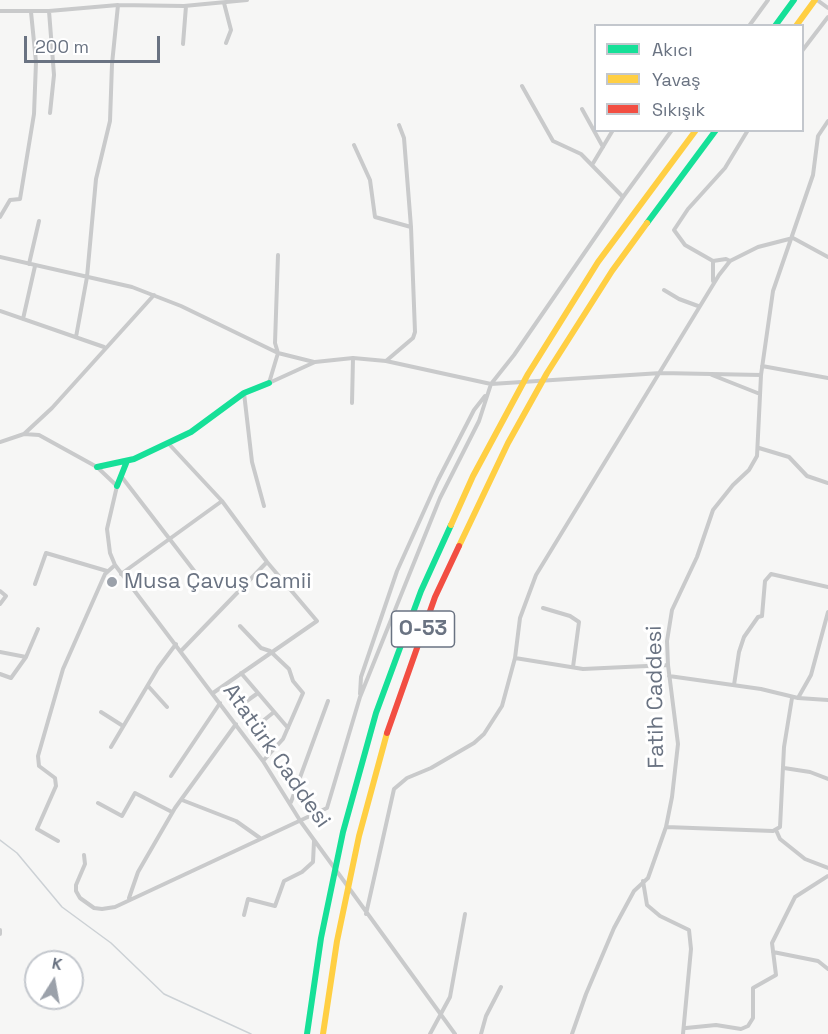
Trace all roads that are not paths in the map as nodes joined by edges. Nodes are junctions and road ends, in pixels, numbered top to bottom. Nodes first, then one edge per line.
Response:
1 (247, 0) edge
2 (768, 0) edge
3 (794, 0) edge
4 (816, 0) edge
5 (143, 2) edge
6 (224, 3) junction
7 (118, 5) junction
8 (186, 6) junction
9 (827, 6) edge
10 (0, 11) edge
11 (49, 11) junction
12 (31, 12) junction
13 (828, 16) edge
14 (750, 24) edge
15 (776, 24) edge
16 (797, 24) edge
17 (226, 43) dead end
18 (183, 44) dead end
19 (804, 48) edge
20 (522, 86) dead end
21 (582, 109) dead end
22 (50, 114) dead end
23 (828, 120) edge
24 (399, 125) dead end
25 (594, 131) edge
26 (595, 132) edge
27 (612, 132) edge
28 (671, 132) edge
29 (695, 132) edge
30 (715, 132) edge
31 (747, 132) edge
32 (354, 145) dead end
33 (603, 147) junction
34 (592, 165) junction
35 (623, 197) junction
36 (0, 217) edge
37 (39, 221) dead end
38 (411, 227) junction
39 (792, 238) junction
40 (278, 255) dead end
41 (0, 257) edge
42 (828, 257) edge
43 (713, 261) junction
44 (730, 261) junction
45 (29, 264) junction
46 (35, 266) junction
47 (87, 277) junction
48 (712, 284) junction
49 (664, 290) dead end
50 (154, 295) junction
51 (698, 306) junction
52 (0, 311) edge
53 (23, 319) junction
54 (76, 337) junction
55 (105, 347) junction
56 (278, 353) junction
57 (353, 358) junction
58 (386, 361) junction
59 (315, 362) junction
60 (762, 366) junction
61 (661, 373) junction
62 (709, 374) junction
63 (761, 375) junction
64 (828, 378) edge
65 (269, 383) junction
66 (491, 384) junction
67 (244, 393) junction
68 (488, 393) junction
69 (760, 394) junction
70 (352, 403) dead end
71 (24, 434) junction
72 (0, 442) edge
73 (168, 443) junction
74 (759, 448) junction
75 (127, 461) junction
76 (97, 467) junction
77 (121, 476) junction
78 (828, 483) edge
79 (117, 486) junction
80 (222, 501) junction
81 (264, 506) dead end
82 (170, 538) junction
83 (267, 562) junction
84 (115, 565) junction
85 (108, 571) junction
86 (121, 574) junction
87 (202, 581) dead end
88 (35, 584) dead end
89 (828, 587) edge
90 (0, 591) edge
91 (0, 604) edge
92 (543, 608) dead end
93 (828, 612) edge
94 (240, 626) dead end
95 (38, 629) dead end
96 (176, 644) junction
97 (181, 651) junction
98 (270, 651) junction
99 (0, 652) edge
100 (26, 657) junction
101 (515, 658) junction
102 (668, 665) junction
103 (573, 667) junction
104 (241, 673) junction
105 (0, 674) edge
106 (669, 676) junction
107 (734, 685) junction
108 (148, 686) junction
109 (213, 693) junction
110 (258, 693) junction
111 (360, 697) junction
112 (792, 698) junction
113 (798, 698) junction
114 (828, 700) edge
115 (328, 701) dead end
116 (220, 702) junction
117 (167, 707) dead end
118 (237, 708) dead end
119 (101, 712) dead end
120 (274, 712) junction
121 (236, 724) junction
122 (124, 726) junction
123 (288, 728) junction
124 (253, 729) dead end
125 (111, 747) dead end
126 (263, 761) junction
127 (784, 768) junction
128 (171, 776) dead end
129 (828, 779) edge
130 (182, 800) junction
131 (98, 803) dead end
132 (291, 803) junction
133 (172, 812) junction
134 (302, 822) junction
135 (666, 826) junction
136 (776, 830) junction
137 (260, 838) junction
138 (314, 840) junction
139 (58, 841) dead end
140 (84, 855) dead end
141 (828, 868) edge
142 (828, 876) edge
143 (643, 881) junction
144 (129, 899) junction
145 (366, 914) junction
146 (465, 914) dead end
147 (244, 915) dead end
148 (772, 952) junction
149 (828, 971) edge
150 (501, 987) dead end
151 (441, 1015) junction
152 (686, 1028) junction
153 (306, 1034) edge
154 (322, 1034) edge
155 (430, 1034) edge
156 (454, 1034) edge
157 (481, 1034) edge
158 (572, 1034) edge
159 (683, 1034) edge

1 - 6 street
2 - 14 street
3 - 15 main road
4 - 9 street
4 - 16 main road
5 - 7 street
5 - 8 street
6 - 8 street
6 - 17 street
7 - 11 street
7 - 47 street
8 - 18 street
10 - 12 street
11 - 12 street
11 - 22 street
12 - 36 street
13 - 19 street
20 - 34 street
21 - 25 street
23 - 39 street, Fatih Caddesi
24 - 38 street
26 - 33 street
27 - 33 street
28 - 35 street
29 - 153 main road, O-53
30 - 154 main road, O-53
31 - 43 street
32 - 38 street
33 - 34 street
34 - 35 street
35 - 66 street
37 - 45 street
38 - 58 street
39 - 42 street
39 - 44 street
39 - 60 street, Fatih Caddesi
40 - 56 street
41 - 45 street
43 - 44 street
43 - 48 street
44 - 48 street
45 - 46 street
46 - 47 street
46 - 53 street
47 - 50 street
47 - 54 street
48 - 51 street
49 - 51 street
50 - 55 street
50 - 56 street
51 - 61 street
52 - 53 street
53 - 54 street
54 - 55 street
55 - 71 street
56 - 59 street
56 - 65 street
57 - 58 street
57 - 59 street
57 - 70 street
58 - 66 street
59 - 65 street
60 - 63 street, Fatih Caddesi
60 - 64 street
61 - 62 street
61 - 66 street
61 - 101 street
62 - 63 street
62 - 69 street
63 - 69 street, Fatih Caddesi
65 - 67 main road
66 - 68 street
67 - 73 main road
67 - 81 street
68 - 111 street
68 - 111 street
69 - 74 street, Fatih Caddesi
71 - 72 street
71 - 76 street
73 - 75 main road
73 - 80 street
74 - 78 street
74 - 102 street, Fatih Caddesi
75 - 76 main road
75 - 77 main road
76 - 79 street
77 - 79 main road
77 - 82 street
79 - 84 street, Atatürk Caddesi
80 - 82 street
80 - 83 street
82 - 86 street
82 - 87 street
83 - 97 street
83 - 98 street
84 - 85 street
84 - 86 street, Atatürk Caddesi
85 - 88 street
85 - 139 street
86 - 96 street, Atatürk Caddesi
89 - 107 street
90 - 91 street
92 - 103 street
93 - 113 street
94 - 98 street
95 - 100 street
96 - 97 street, Atatürk Caddesi
96 - 108 street
97 - 109 street, Atatürk Caddesi
98 - 104 street
98 - 123 street
99 - 100 street
100 - 105 street
101 - 103 street
101 - 145 street
102 - 103 street
102 - 106 street, Fatih Caddesi
104 - 109 street
104 - 110 street
106 - 107 street
106 - 135 street, Fatih Caddesi
107 - 112 street
108 - 117 street
108 - 122 street
109 - 116 street, Atatürk Caddesi
110 - 118 street
110 - 120 street
111 - 134 street
112 - 113 street
112 - 127 street
113 - 114 street
115 - 132 street
116 - 121 street, Atatürk Caddesi
116 - 128 street
119 - 122 street
120 - 123 street
120 - 124 street
121 - 126 street, Atatürk Caddesi
121 - 130 street
122 - 125 street
123 - 126 street
126 - 132 street, Atatürk Caddesi
127 - 129 street
127 - 136 street
130 - 133 street
130 - 137 street
131 - 133 street
132 - 134 street, Atatürk Caddesi
133 - 144 street
134 - 137 street
134 - 138 street, Atatürk Caddesi
135 - 136 street
135 - 143 street, Fatih Caddesi
136 - 141 street
137 - 144 street
138 - 145 street, Atatürk Caddesi
138 - 147 street
140 - 144 street
142 - 148 street
143 - 152 street
143 - 158 street, Fatih Caddesi
145 - 151 street, Atatürk Caddesi
146 - 151 street
148 - 149 street
148 - 152 street
150 - 157 street
151 - 155 street
151 - 156 street, Atatürk Caddesi
152 - 159 street

